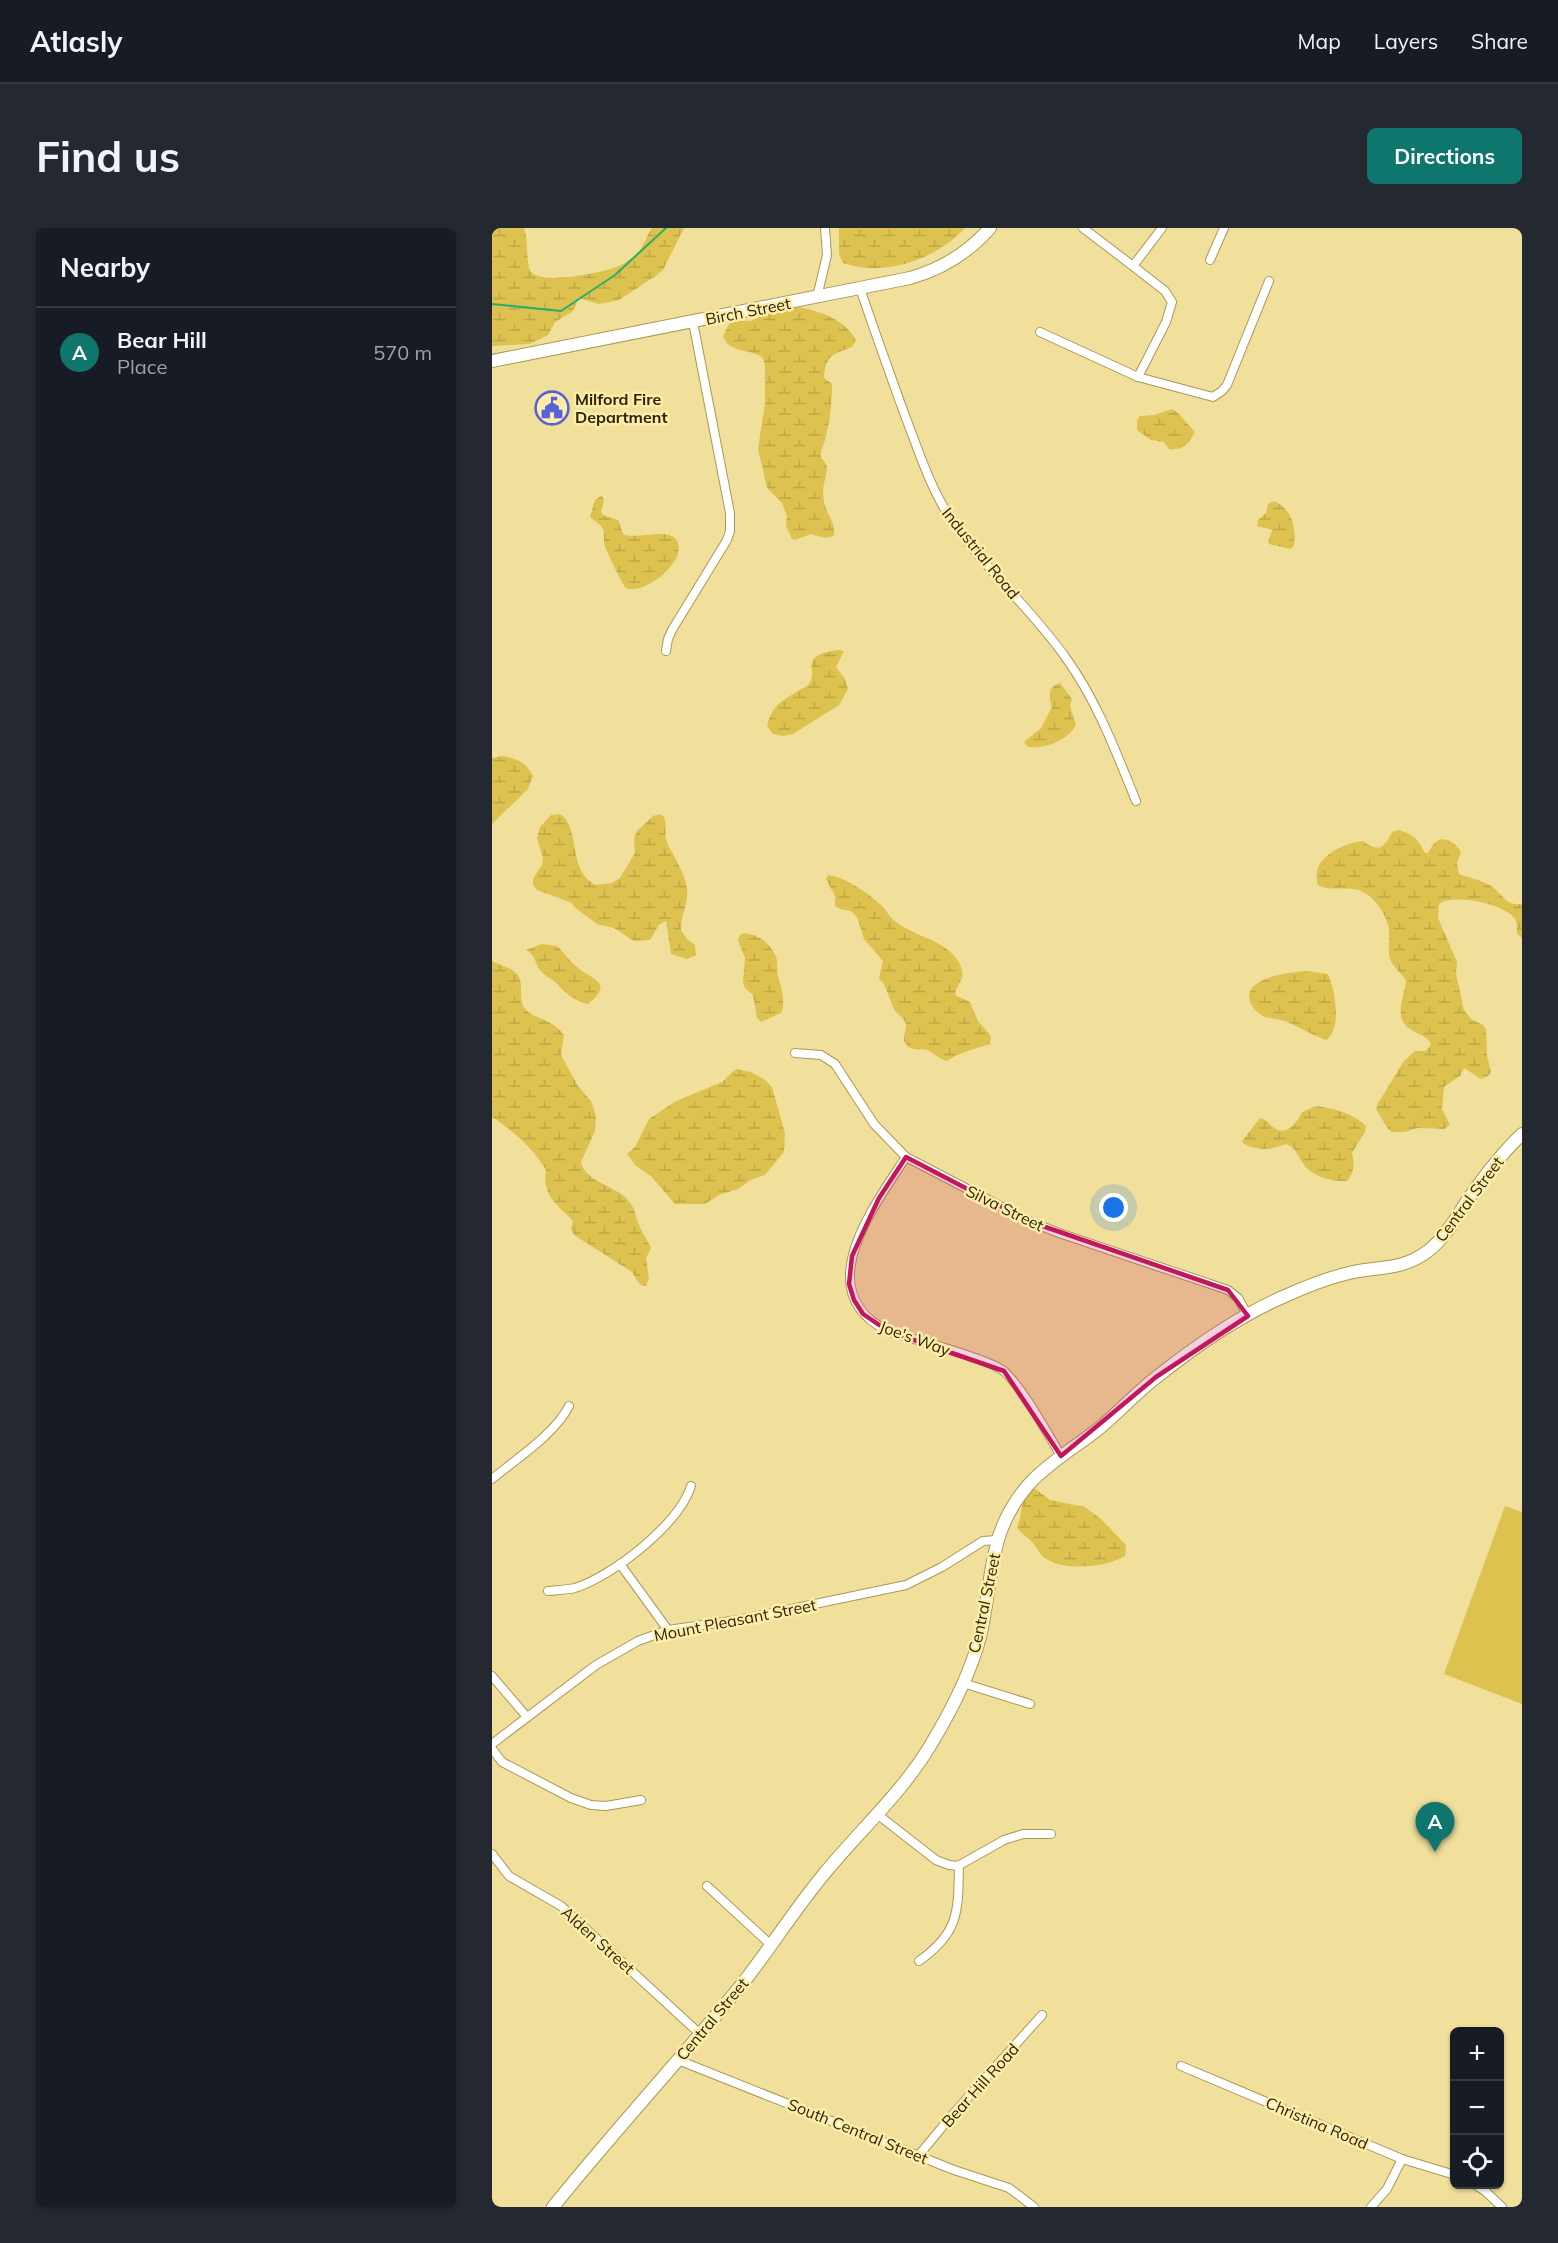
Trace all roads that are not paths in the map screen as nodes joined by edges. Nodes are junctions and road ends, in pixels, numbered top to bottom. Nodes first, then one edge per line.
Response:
1 (825, 228) edge
2 (990, 228) edge
3 (1083, 228) edge
4 (1162, 228) edge
5 (1224, 228) edge
6 (1210, 260) dead end
7 (1133, 266) junction
8 (1269, 281) dead end
9 (860, 288) junction
10 (817, 297) junction
11 (693, 322) junction
12 (1040, 332) dead end
13 (492, 361) edge
14 (1138, 377) junction
15 (666, 651) dead end
16 (1136, 801) dead end
17 (795, 1053) dead end
18 (1522, 1134) edge
19 (906, 1157) junction
20 (1248, 1316) junction
21 (569, 1406) dead end
22 (1061, 1456) junction
23 (492, 1479) edge
24 (691, 1486) dead end
25 (997, 1540) junction
26 (620, 1564) junction
27 (548, 1591) dead end
28 (668, 1630) junction
29 (492, 1676) edge
30 (963, 1683) junction
31 (1030, 1704) dead end
32 (527, 1717) junction
33 (492, 1744) edge
34 (492, 1749) edge
35 (641, 1800) dead end
36 (877, 1814) junction
37 (1051, 1834) dead end
38 (492, 1854) edge
39 (959, 1865) junction
40 (707, 1886) dead end
41 (771, 1945) junction
42 (919, 1961) dead end
43 (1041, 2015) dead end
44 (700, 2034) junction
45 (678, 2060) junction
46 (1181, 2066) dead end
47 (919, 2155) junction
48 (1402, 2159) junction
49 (1450, 2173) edge
50 (1482, 2189) edge
51 (552, 2207) edge
52 (1034, 2207) edge
53 (1371, 2207) edge
54 (1502, 2207) edge

1 - 10 street
2 - 9 street, Birch Street
3 - 7 street
4 - 7 street
5 - 6 street
7 - 14 street
8 - 14 street
9 - 10 street, Birch Street
9 - 16 street, Industrial Road
10 - 11 street, Birch Street
11 - 13 street, Birch Street
11 - 15 street
12 - 14 street
17 - 19 street, Silva Street
18 - 20 street, Central Street
19 - 20 street, Silva Street
19 - 22 street, Joe's Way
20 - 22 street, Central Street
21 - 23 street
22 - 25 street, Central Street
24 - 26 street
25 - 28 street, Mount Pleasant Street
25 - 30 street, Central Street
26 - 27 street
26 - 28 street
28 - 32 street, Mount Pleasant Street
29 - 32 street
30 - 31 street
30 - 36 street, Central Street
32 - 33 street, Mount Pleasant Street
34 - 35 street
36 - 39 street
36 - 41 street, Central Street
37 - 39 street
38 - 44 street, Alden Street
39 - 42 street
40 - 41 street
41 - 44 street, Central Street
43 - 47 street, Bear Hill Road
44 - 45 street, Central Street
45 - 47 street, South Central Street
45 - 51 street, Central Street
46 - 48 street, Christina Road
47 - 52 street, South Central Street
48 - 49 street, Christina Road
48 - 53 street
50 - 54 street

